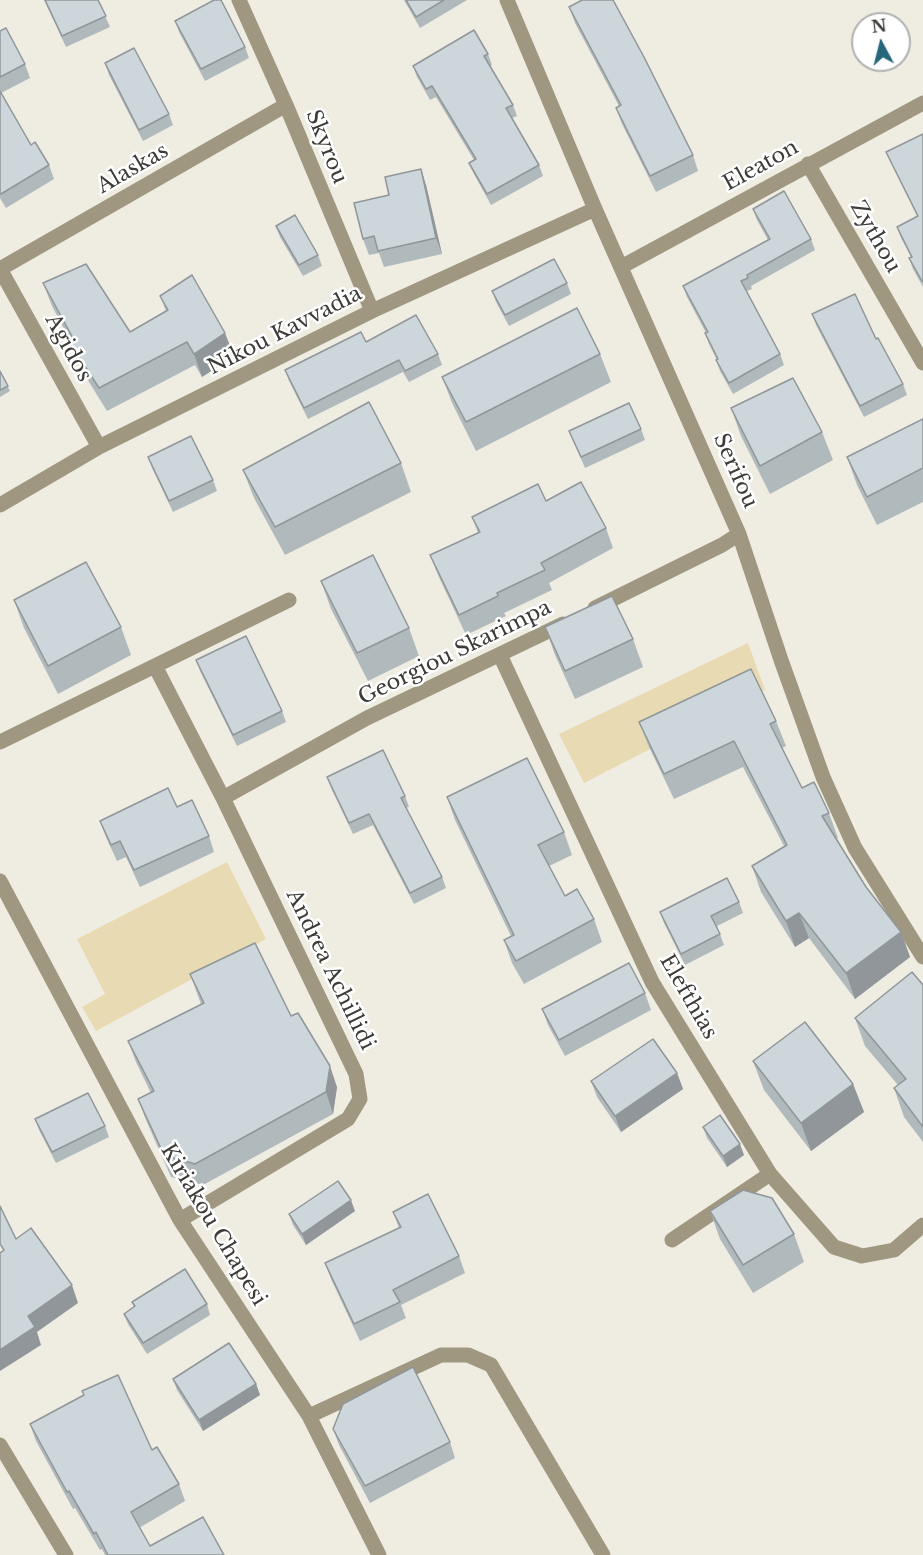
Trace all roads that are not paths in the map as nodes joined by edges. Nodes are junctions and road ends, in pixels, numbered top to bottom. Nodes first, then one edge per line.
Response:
1 (239, 0) edge
2 (507, 0) edge
3 (923, 103) edge
4 (286, 105) junction
5 (808, 164) junction
6 (595, 209) junction
7 (621, 267) junction
8 (0, 269) edge
9 (372, 311) junction
10 (923, 363) edge
11 (99, 447) junction
12 (0, 505) edge
13 (740, 534) junction
14 (289, 600) dead end
15 (500, 655) junction
16 (155, 666) junction
17 (0, 742) edge
18 (223, 798) junction
19 (0, 881) edge
20 (923, 957) edge
21 (770, 1174) junction
22 (180, 1220) junction
23 (923, 1225) edge
24 (672, 1240) dead end
25 (309, 1416) junction
26 (0, 1445) edge
27 (66, 1555) edge
28 (379, 1555) edge
29 (603, 1555) edge

1 - 4 street, Skyrou
2 - 6 street, Serifou
3 - 5 street, Eleaton
4 - 8 street, Alaskas
4 - 9 street, Skyrou
5 - 7 street, Eleaton
5 - 10 street, Zythou
6 - 7 street, Serifou
6 - 9 street, Nikou Kavvadia
7 - 13 street, Serifou
8 - 11 street, Agidos
9 - 11 street, Nikou Kavvadia
11 - 12 street, Nikou Kavvadia
13 - 15 street, Georgiou Skarimpa
13 - 20 street, Serifou
14 - 16 street
15 - 18 street, Georgiou Skarimpa
15 - 21 street, Elefthias
16 - 17 street
16 - 18 street, Andrea Achillidi
18 - 22 street, Andrea Achillidi
19 - 22 street, Kiriakou Chapesi
21 - 23 street, Elefthias
21 - 24 street
22 - 25 street, Kiriakou Chapesi
25 - 28 street, Kiriakou Chapesi
25 - 29 street
26 - 27 street

